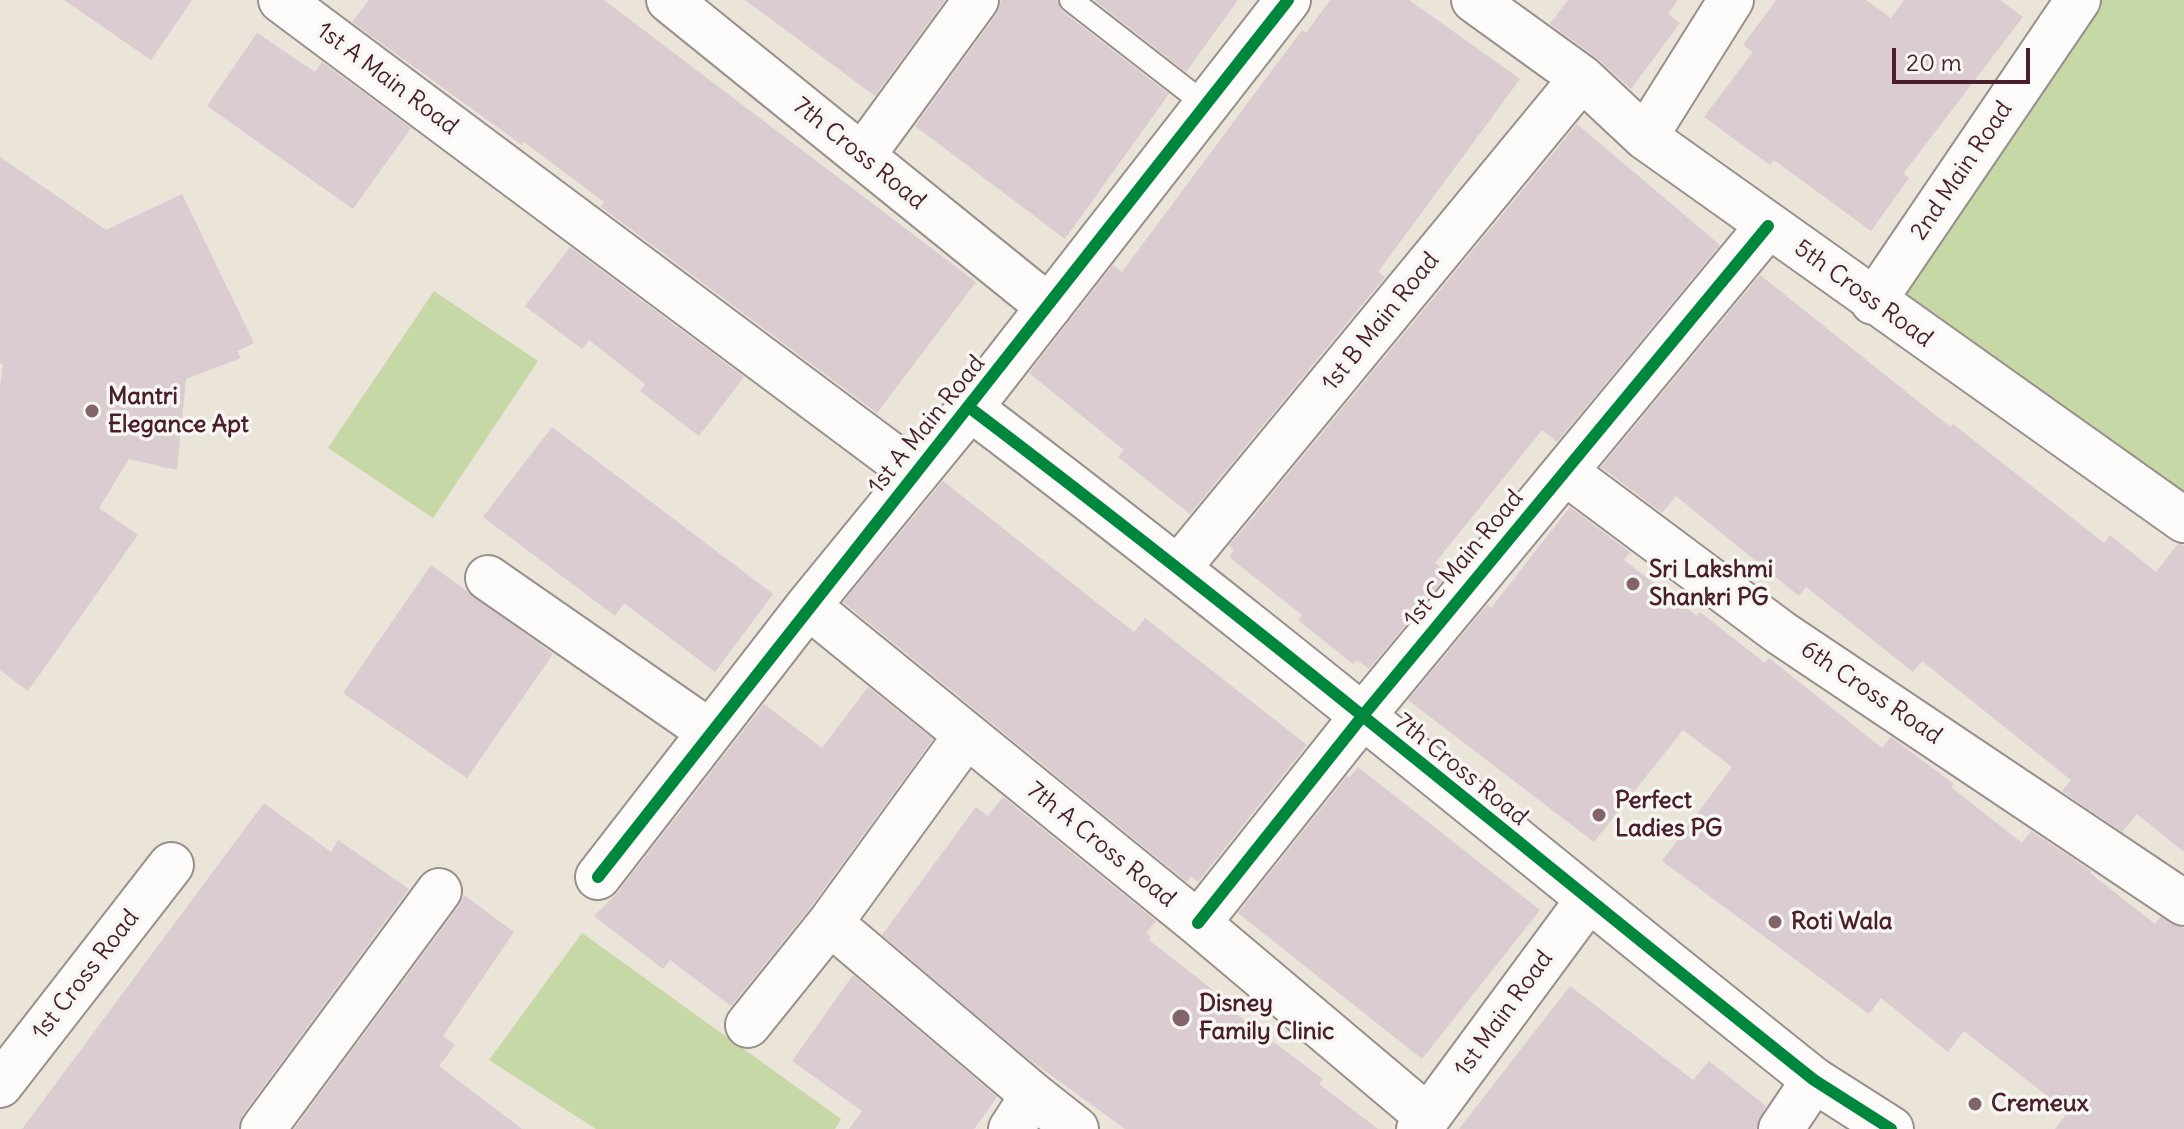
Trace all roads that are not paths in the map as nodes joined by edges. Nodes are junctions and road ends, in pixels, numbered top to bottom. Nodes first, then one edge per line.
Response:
1 (281, 0) edge
2 (669, 0) edge
3 (976, 0) edge
4 (1071, 0) edge
5 (1288, 0) edge
6 (1474, 0) edge
7 (1731, 0) edge
8 (2078, 0) edge
9 (1582, 78) junction
10 (1206, 105) junction
11 (1645, 137) junction
12 (862, 156) junction
13 (1768, 226) junction
14 (1873, 302) junction
15 (1049, 307) junction
16 (970, 408) junction
17 (1565, 472) junction
18 (916, 474) junction
19 (2184, 520) edge
20 (1179, 567) junction
21 (488, 578) dead end
22 (808, 606) junction
23 (1361, 718) junction
24 (710, 732) junction
25 (966, 736) junction
26 (171, 865) dead end
27 (598, 877) dead end
28 (439, 891) dead end
29 (1588, 900) junction
30 (2184, 903) edge
31 (830, 923) junction
32 (1198, 923) junction
33 (748, 1025) dead end
34 (1814, 1080) junction
35 (0, 1085) edge
36 (1022, 1112) edge
37 (1424, 1123) edge
38 (263, 1129) edge
39 (1076, 1129) edge
40 (1781, 1129) edge
41 (1891, 1129) edge

1 - 18 street, 1st A Main Road
2 - 12 street, 7th Cross Road
3 - 12 street
4 - 10 lane
5 - 10 street, 1st A Main Road
6 - 9 street, 5th Cross Road
7 - 11 street
8 - 14 street, 2nd Main Road
9 - 11 street, 5th Cross Road
9 - 20 street, 1st B Main Road
10 - 15 street, 1st A Main Road
11 - 13 street, 5th Cross Road
12 - 15 street, 7th Cross Road
13 - 14 street, 5th Cross Road
13 - 17 street, 1st C Main Road
14 - 19 street, 5th Cross Road
15 - 16 street, 1st A Main Road
16 - 18 street, 1st A Main Road
16 - 20 street, 7th Cross Road
17 - 23 street, 1st C Main Road
17 - 30 street, 6th Cross Road
18 - 22 street, 1st A Main Road
20 - 23 street, 7th Cross Road
21 - 24 street
22 - 24 street, 1st A Main Road
22 - 25 street, 7th A Cross Road
23 - 29 street, 7th Cross Road
23 - 32 street, 1st C Main Road
24 - 27 street, 1st A Main Road
25 - 31 street
25 - 32 street, 7th A Cross Road
26 - 35 street, 1st Cross Road
28 - 38 street
29 - 34 street, 7th Cross Road
29 - 37 street, 1st Main Road
31 - 33 street
31 - 36 street
32 - 37 street, 7th A Cross Road
34 - 40 street
34 - 41 street, 7th Cross Road
36 - 39 street

